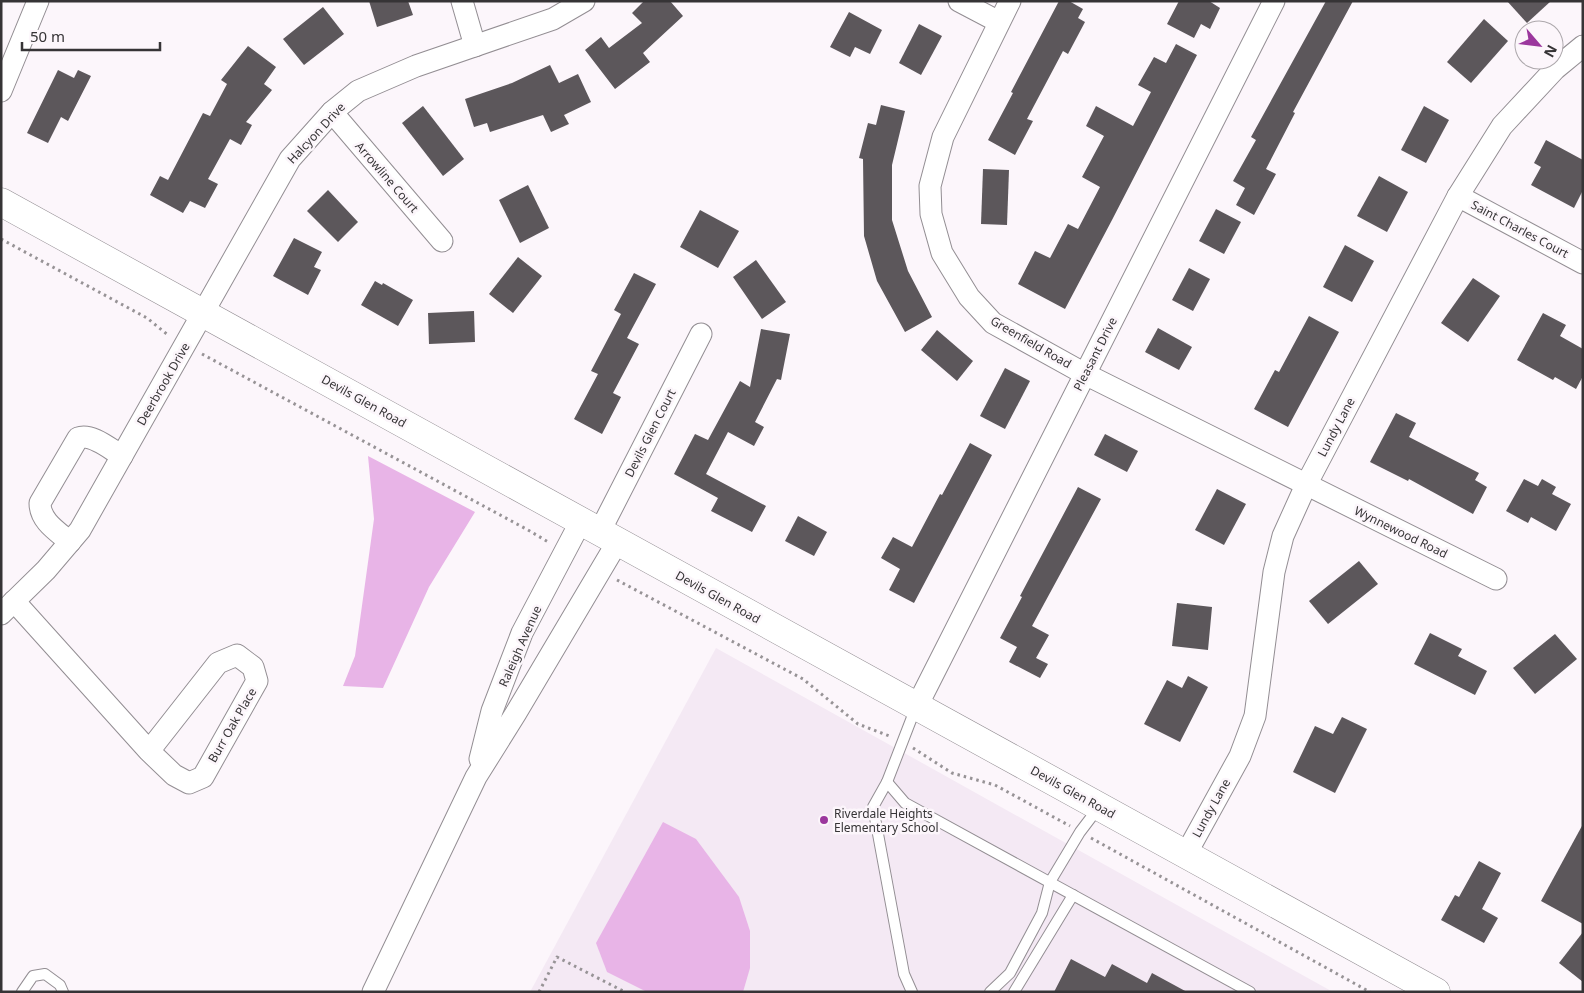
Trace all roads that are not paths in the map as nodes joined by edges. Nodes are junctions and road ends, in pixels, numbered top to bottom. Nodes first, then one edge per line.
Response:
1 (38, 1) edge
2 (462, 1) edge
3 (584, 1) edge
4 (959, 1) edge
5 (1010, 1) edge
6 (1274, 1) edge
7 (999, 22) junction
8 (475, 46) junction
9 (1583, 46) edge
10 (1, 91) edge
11 (332, 112) junction
12 (1458, 196) junction
13 (1, 202) edge
14 (442, 241) dead end
15 (1583, 263) edge
16 (203, 312) junction
17 (701, 334) dead end
18 (1085, 374) junction
19 (122, 456) junction
20 (1306, 485) junction
21 (600, 531) junction
22 (70, 542) junction
23 (1496, 579) dead end
24 (8, 608) edge
25 (916, 706) junction
26 (149, 751) junction
27 (476, 777) junction
28 (886, 782) junction
29 (1099, 807) junction
30 (1186, 854) junction
31 (1050, 882) junction
32 (1072, 895) junction
33 (913, 991) edge
34 (22, 992) edge
35 (63, 992) edge
36 (373, 992) edge
37 (990, 992) edge
38 (1014, 992) edge
39 (1250, 992) edge
40 (1436, 992) edge

1 - 10 street
2 - 8 street
3 - 8 street, Halcyon Drive
4 - 7 street
5 - 7 street, Greenfield Road
6 - 18 street, Pleasant Drive
7 - 18 street, Greenfield Road
8 - 11 street, Halcyon Drive
9 - 12 street, Lundy Lane
11 - 14 street, Arrowline Court
11 - 16 street, Halcyon Drive
12 - 15 street, Saint Charles Court
12 - 20 street, Lundy Lane
13 - 16 main road, Devils Glen Road
16 - 19 street, Deerbrook Drive
16 - 21 main road, Devils Glen Road
17 - 21 street, Devils Glen Court
18 - 20 street, Greenfield Road
18 - 25 street, Pleasant Drive
19 - 22 street, Deerbrook Drive
19 - 22 street
20 - 23 street, Wynnewood Road
20 - 30 street, Lundy Lane
21 - 25 main road, Devils Glen Road
21 - 27 street, Raleigh Avenue
21 - 27 street, Raleigh Avenue
22 - 24 street, Deerbrook Drive
24 - 26 street, Burr Oak Place
25 - 28 lane
25 - 29 main road, Devils Glen Road
26 - 26 street, Burr Oak Place
27 - 36 street, Raleigh Avenue
28 - 31 lane
28 - 33 lane
29 - 30 main road, Devils Glen Road
29 - 31 lane
30 - 40 main road, Devils Glen Road
31 - 32 lane
31 - 37 lane
32 - 38 lane
32 - 39 lane
34 - 35 lane

